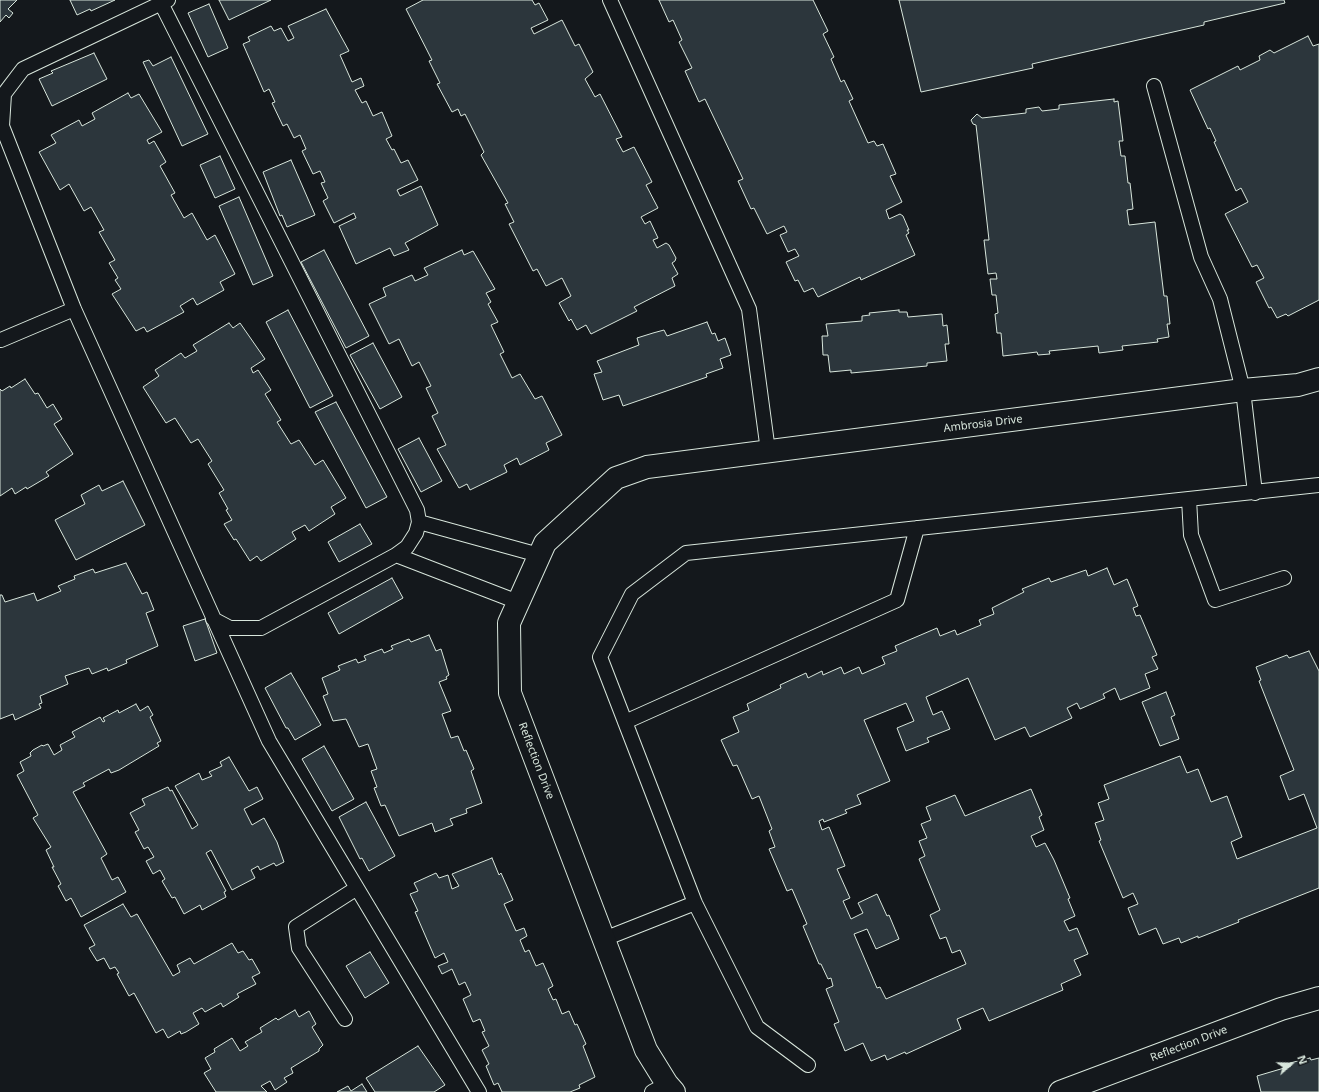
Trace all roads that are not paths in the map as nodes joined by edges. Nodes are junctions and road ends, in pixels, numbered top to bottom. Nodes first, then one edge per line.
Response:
1 (610, 0) edge
2 (165, 1) edge
3 (1154, 86) dead end
4 (2, 101) edge
5 (74, 310) junction
6 (1, 340) dead end
7 (1319, 379) edge
8 (1243, 390) junction
9 (768, 452) junction
10 (647, 467) joint
11 (1319, 485) edge
12 (1255, 493) junction
13 (1189, 499) junction
14 (419, 522) junction
15 (917, 528) junction
16 (396, 555) junction
17 (539, 556) junction
18 (1284, 578) dead end
19 (518, 602) junction
20 (213, 619) junction
21 (625, 722) junction
22 (357, 888) junction
23 (695, 903) junction
24 (604, 939) junction
25 (1319, 998) edge
26 (345, 1020) dead end
27 (808, 1064) dead end
28 (664, 1089) edge
29 (479, 1092) edge
30 (1060, 1092) edge

1 - 9 lane
2 - 4 lane
2 - 14 lane
3 - 8 lane
4 - 5 lane
5 - 6 lane
5 - 20 lane
7 - 8 street, Ambrosia Drive
8 - 9 street, Ambrosia Drive
8 - 12 lane
9 - 10 street, Ambrosia Drive
10 - 17 street, Reflection Drive
11 - 12 lane
12 - 13 lane
13 - 15 lane
13 - 18 lane
14 - 16 lane
14 - 17 lane
15 - 21 lane
15 - 21 lane
16 - 19 lane
16 - 20 lane
17 - 19 street, Reflection Drive
19 - 24 street, Reflection Drive
20 - 22 lane
21 - 23 lane
22 - 26 lane
22 - 29 lane
23 - 24 lane
23 - 27 lane
24 - 28 street, Reflection Drive
25 - 30 street, Reflection Drive

